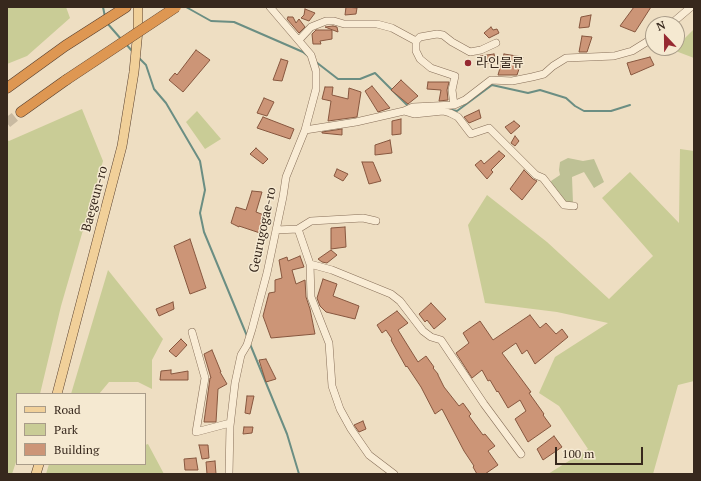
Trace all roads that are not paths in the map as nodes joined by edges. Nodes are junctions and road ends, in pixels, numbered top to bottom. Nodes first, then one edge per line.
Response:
1 (126, 7) edge
2 (138, 7) edge
3 (176, 7) edge
4 (270, 7) edge
5 (691, 7) edge
6 (680, 16) edge
7 (299, 40) junction
8 (416, 41) junction
9 (496, 43) dead end
10 (645, 43) edge
11 (7, 88) edge
12 (454, 105) junction
13 (408, 109) junction
14 (21, 112) tunnel mouth
15 (305, 130) junction
16 (574, 206) dead end
17 (376, 221) dead end
18 (298, 228) junction
19 (276, 230) junction
20 (310, 264) junction
21 (192, 332) dead end
22 (57, 393) edge
23 (230, 423) junction
24 (521, 454) dead end
25 (229, 474) edge
26 (394, 474) edge

1 - 11 highway
2 - 22 main road, Baegeun-ro
3 - 14 highway, bridge
4 - 7 street, Geurugogae-ro
5 - 6 street
7 - 8 street
7 - 15 street, Geurugogae-ro
8 - 9 street
8 - 12 street
10 - 12 street
12 - 13 street
13 - 15 street
13 - 16 street
15 - 19 street, Geurugogae-ro
17 - 18 street
18 - 19 street
18 - 20 street
19 - 23 street, Geurugogae-ro
20 - 24 street
20 - 26 street
21 - 23 street
23 - 25 street, Geurugogae-ro

